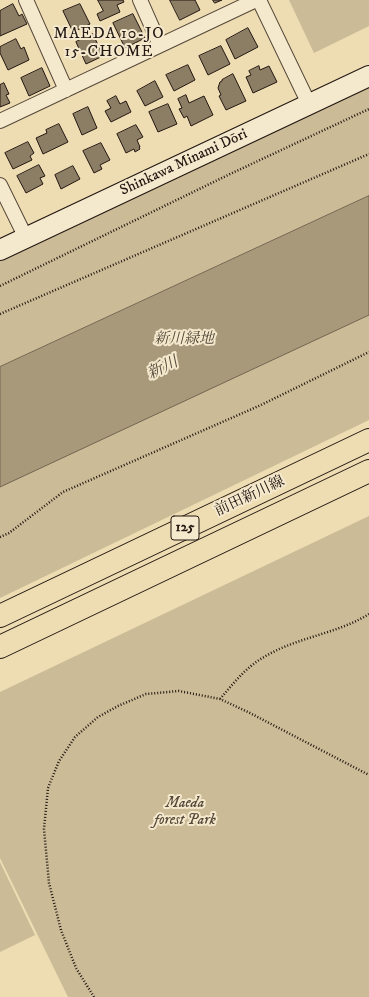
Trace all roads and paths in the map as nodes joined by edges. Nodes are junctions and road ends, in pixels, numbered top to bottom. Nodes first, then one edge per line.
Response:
1 (26, 0) edge
2 (140, 0) edge
3 (257, 0) edge
4 (160, 45) junction
5 (369, 76) edge
6 (66, 90) junction
7 (310, 104) junction
8 (369, 109) edge
9 (0, 121) edge
10 (369, 154) edge
11 (0, 185) edge
12 (26, 238) junction
13 (0, 250) edge
14 (0, 286) edge
15 (0, 314) edge
16 (369, 352) edge
17 (369, 440) edge
18 (369, 472) edge
19 (0, 537) edge
20 (369, 614) edge
21 (0, 616) edge
22 (0, 647) edge
23 (220, 699) junction
24 (369, 775) edge
25 (94, 997) edge

1 - 6 street
2 - 4 street
3 - 4 street
3 - 7 street
4 - 6 street
5 - 7 street, Shinkawa Minami Dōri
6 - 9 street
7 - 12 street, Shinkawa Minami Dōri
8 - 14 path
10 - 15 path
11 - 12 street
12 - 13 street, Shinkawa Minami Dōri
16 - 19 path
17 - 21 main road, 前田新川線 / 125
18 - 22 main road, 前田新川線 / 125
20 - 23 path
23 - 24 path
23 - 25 path

